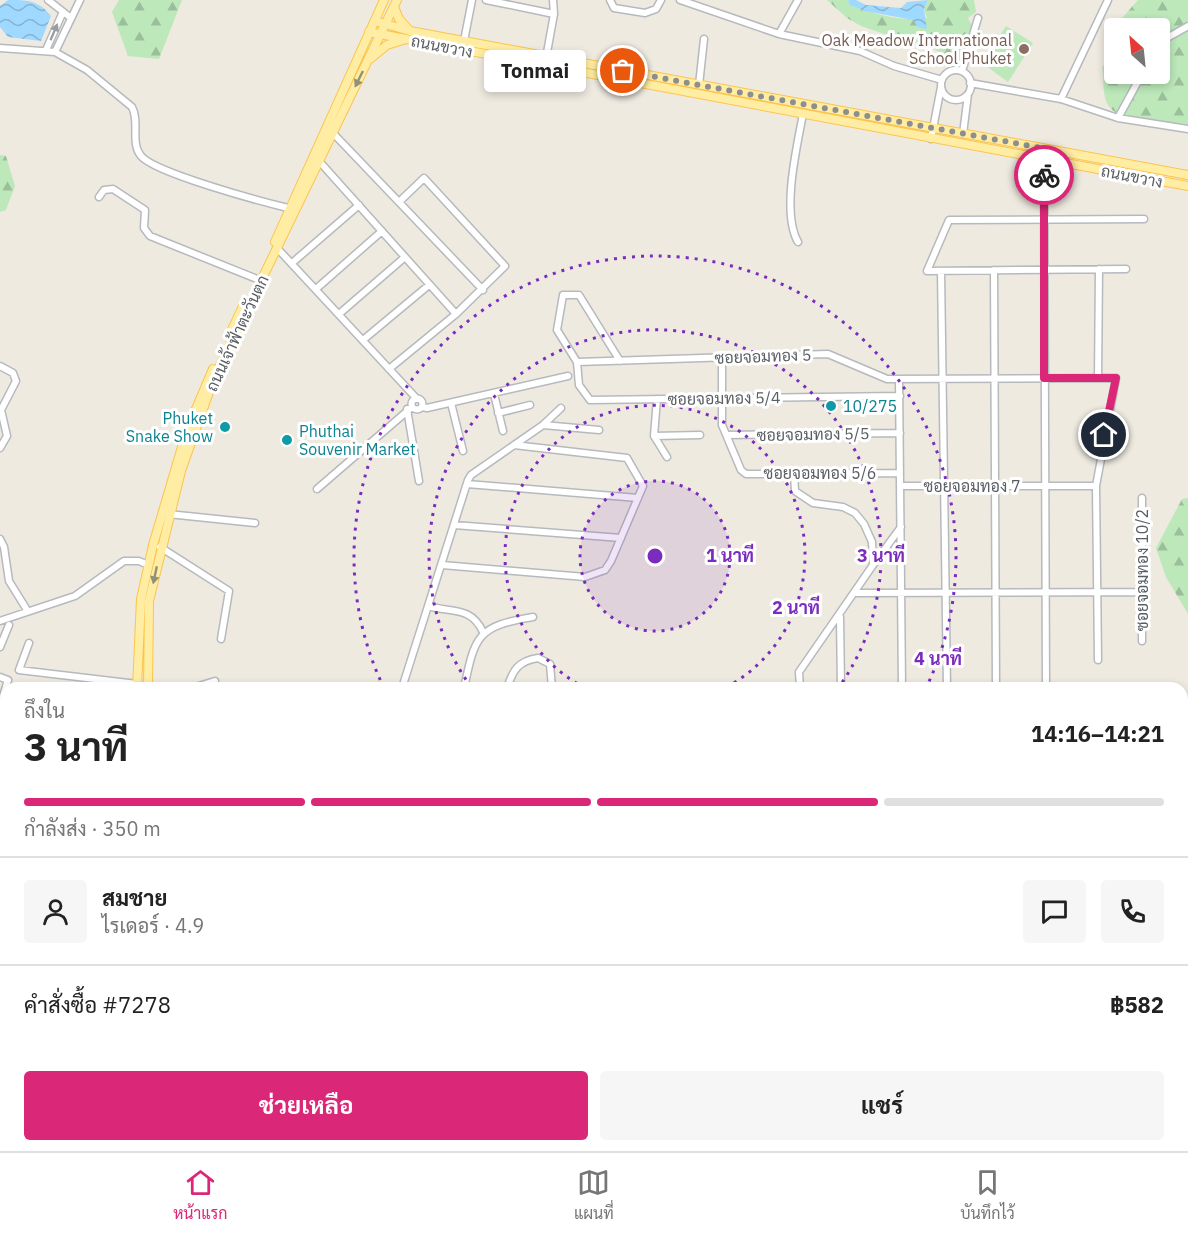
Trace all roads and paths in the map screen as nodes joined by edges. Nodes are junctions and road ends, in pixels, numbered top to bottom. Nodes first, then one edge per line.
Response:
1 (48, 0) edge
2 (80, 0) edge
3 (384, 0) edge
4 (472, 0) edge
5 (486, 0) edge
6 (553, 0) edge
7 (610, 0) edge
8 (661, 0) edge
9 (680, 0) edge
10 (798, 0) edge
11 (1108, 0) edge
12 (395, 3) edge
13 (62, 14) junction
14 (554, 14) junction
15 (71, 18) junction
16 (978, 18) dead end
17 (375, 21) junction
18 (385, 25) junction
19 (1188, 26) edge
20 (410, 31) junction
21 (369, 32) junction
22 (778, 34) junction
23 (380, 35) junction
24 (1170, 36) edge
25 (405, 39) junction
26 (704, 39) dead end
27 (464, 41) junction
28 (0, 48) edge
29 (46, 50) junction
30 (55, 52) junction
31 (368, 60) junction
32 (546, 61) junction
33 (962, 71) junction
34 (942, 83) junction
35 (970, 83) junction
36 (1137, 84) edge
37 (699, 85) junction
38 (968, 93) junction
39 (1061, 99) junction
40 (776, 104) junction
41 (802, 114) junction
42 (1118, 118) junction
43 (933, 128) junction
44 (1188, 129) edge
45 (330, 130) junction
46 (963, 134) junction
47 (931, 138) junction
48 (1047, 149) junction
49 (1044, 159) junction
50 (319, 161) junction
51 (1145, 167) junction
52 (1188, 175) edge
53 (1141, 178) junction
54 (1188, 186) edge
55 (99, 197) dead end
56 (399, 202) junction
57 (359, 205) junction
58 (288, 208) junction
59 (1144, 219) dead end
60 (1044, 220) junction
61 (382, 231) junction
62 (798, 242) dead end
63 (277, 248) junction
64 (405, 257) junction
65 (292, 263) junction
66 (1126, 268) dead end
67 (1099, 269) junction
68 (994, 270) junction
69 (1044, 270) junction
70 (942, 271) junction
71 (257, 279) junction
72 (429, 285) junction
73 (316, 289) junction
74 (483, 290) junction
75 (339, 314) junction
76 (456, 314) junction
77 (363, 340) junction
78 (722, 357) junction
79 (620, 361) junction
80 (577, 362) junction
81 (0, 366) edge
82 (389, 369) junction
83 (568, 376) dead end
84 (1044, 378) junction
85 (1098, 378) junction
86 (899, 379) junction
87 (944, 379) junction
88 (994, 379) junction
89 (494, 394) junction
90 (900, 396) junction
91 (721, 398) junction
92 (417, 399) junction
93 (657, 399) junction
94 (451, 403) junction
95 (530, 405) dead end
96 (422, 407) junction
97 (410, 408) junction
98 (561, 408) dead end
99 (498, 413) junction
100 (543, 425) junction
101 (599, 430) dead end
102 (503, 432) dead end
103 (900, 433) junction
104 (700, 435) dead end
105 (726, 435) junction
106 (654, 436) junction
107 (514, 445) junction
108 (0, 448) edge
109 (464, 451) dead end
110 (667, 457) dead end
111 (794, 473) junction
112 (900, 473) junction
113 (419, 481) dead end
114 (467, 484) junction
115 (1045, 485) junction
116 (900, 486) junction
117 (946, 486) junction
118 (1096, 486) junction
119 (994, 487) junction
120 (317, 489) dead end
121 (638, 498) junction
122 (1142, 498) dead end
123 (166, 514) junction
124 (255, 523) dead end
125 (454, 525) junction
126 (901, 527) junction
127 (621, 538) junction
128 (0, 539) edge
129 (157, 546) junction
130 (2, 549) edge
131 (148, 565) junction
132 (442, 565) junction
133 (873, 565) junction
134 (856, 592) junction
135 (900, 592) junction
136 (947, 592) junction
137 (995, 592) junction
138 (1045, 592) junction
139 (1096, 592) junction
140 (1143, 592) junction
141 (428, 606) junction
142 (27, 610) junction
143 (840, 616) junction
144 (533, 617) dead end
145 (0, 621) edge
146 (9, 625) dead end
147 (483, 632) junction
148 (221, 639) dead end
149 (1142, 641) dead end
150 (29, 643) dead end
151 (0, 647) edge
152 (1098, 660) dead end
153 (215, 681) dead end
154 (108, 682) edge
155 (137, 682) edge
156 (148, 682) edge
157 (212, 682) edge
158 (404, 682) edge
159 (466, 682) edge
160 (509, 682) edge
161 (552, 682) edge
162 (800, 682) edge
163 (841, 682) edge
164 (902, 682) edge
165 (947, 682) edge
166 (996, 682) edge
167 (1046, 682) edge

1 - 13 street
2 - 15 street
3 - 17 main road, ถนนเจ้าฟ้าตะวันตก
4 - 27 street
5 - 14 street
6 - 14 street
7 - 8 street
9 - 22 street
10 - 22 street
11 - 39 street
12 - 18 main road, ถนนเจ้าฟ้าตะวันตก
12 - 20 main road
13 - 15 street
29 -> 13 street
14 - 32 street
15 - 30 street
16 - 33 street
17 - 18 main road, ถนนขวาง
17 - 21 main road, ถนนเจ้าฟ้าตะวันตก
18 - 20 main road, ถนนขวาง
18 - 23 main road, ถนนเจ้าฟ้าตะวันตก
19 - 24 street
20 - 27 main road, ถนนขวาง
21 - 23 main road, ถนนขวาง
21 - 45 main road, ถนนเจ้าฟ้าตะวันตก
22 - 34 street
23 - 25 main road, ถนนขวาง
23 - 31 main road, ถนนเจ้าฟ้าตะวันตก
25 - 31 main road
25 - 32 main road, ถนนขวาง
26 - 37 street
27 - 32 main road, ถนนขวาง
28 - 29 street
29 - 30 street
30 - 58 street
31 -> 45 main road, ถนนเจ้าฟ้าตะวันตก
32 - 37 main road, ถนนขวาง
32 - 40 main road, ถนนขวาง
33 - 34 street
33 - 35 street
34 - 38 street
34 - 43 street
35 - 38 street
35 - 39 street
36 - 42 street
37 - 40 main road, ถนนขวาง
38 - 46 street
39 - 42 street
40 - 41 main road, ถนนขวาง
40 - 43 main road, ถนนขวาง
41 - 47 main road, ถนนขวาง
41 - 62 street
42 - 44 street
43 - 46 main road, ถนนขวาง
43 - 47 street
45 - 50 main road, ถนนเจ้าฟ้าตะวันตก
45 - 56 street
45 - 58 main road, ถนนเจ้าฟ้าตะวันตก
46 - 48 main road, ถนนขวาง
47 - 49 main road, ถนนขวาง
48 - 49 street
48 - 51 main road, ถนนขวาง
49 - 53 main road, ถนนขวาง
49 - 60 street
50 - 57 street
50 - 63 main road, ถนนเจ้าฟ้าตะวันตก
51 - 52 main road, ถนนขวาง
51 - 53 main road
53 - 54 main road, ถนนขวาง
55 - 71 street
56 - 74 street
56 - 74 street
57 - 61 street
57 - 65 street
58 - 71 main road, ถนนเจ้าฟ้าตะวันตก
59 - 60 street
60 - 69 street
60 - 70 street
61 - 64 street
61 - 73 street
63 - 65 street
63 - 123 main road, ถนนเจ้าฟ้าตะวันตก
64 - 72 street
64 - 75 street
65 - 73 street
66 - 67 street
67 - 69 street
67 - 85 street
68 - 69 street
68 - 70 street
68 - 88 street
69 - 84 street
70 - 87 street
71 - 123 main road, ถนนเจ้าฟ้าตะวันตก
72 - 76 street
72 - 77 street
73 - 75 street
74 - 76 street
75 - 77 street
76 - 82 street
77 - 82 street
78 - 79 street, ซอยจอมทอง 5
78 - 86 street, ซอยจอมทอง 5
78 - 91 street
79 - 80 street, ซอยจอมทอง 5
79 - 80 street
80 - 93 street, ซอยจอมทอง 5/4
81 - 108 street
82 - 92 street
83 - 89 street
84 - 85 street, ซอยจอมทอง 5
84 - 88 street, ซอยจอมทอง 5
84 - 115 street
85 - 118 street, ซอยจอมทอง 5
86 - 87 street, ซอยจอมทอง 5
86 - 90 street
87 - 88 street, ซอยจอมทอง 5
87 - 117 street
88 - 119 street
89 - 94 street
89 - 99 street
90 - 91 street, ซอยจอมทอง 5/4
90 - 103 street
91 - 93 street, ซอยจอมทอง 5/4
91 - 105 street
92 - 96 street
92 - 97 street
93 - 106 street
94 - 96 street
94 - 109 street
95 - 99 street
96 - 97 street
97 - 113 street
97 - 120 street
98 - 100 street
99 - 102 street
100 - 101 street
100 - 107 street
103 - 105 street, ซอยจอมทอง 5/5
103 - 112 street
104 - 106 street
105 - 111 street, ซอยจอมทอง 5/6
106 - 110 street
107 - 114 street
107 - 121 street
111 - 112 street, ซอยจอมทอง 5/6
111 - 133 street
112 - 116 street
114 - 121 street
114 - 125 street
115 - 118 street, ซอยจอมทอง 7
115 - 119 street, ซอยจอมทอง 7
115 - 138 street
116 - 117 street, ซอยจอมทอง 7
116 - 126 street
117 - 119 street, ซอยจอมทอง 7
117 - 136 street
118 - 139 street
119 - 137 street
121 - 127 street
122 - 140 street, ซอยจอมทอง 10/2
123 - 124 street
123 - 129 main road, ถนนเจ้าฟ้าตะวันตก
125 - 127 street
125 - 132 street
126 - 133 street
126 - 135 street
127 - 132 street
128 - 130 street
129 - 131 main road, ถนนเจ้าฟ้าตะวันตก
129 - 148 street
129 -> 156 main road, ถนนเจ้าฟ้าตะวันตก
130 - 142 street
131 - 142 street
131 - 155 main road, ถนนเจ้าฟ้าตะวันตก
132 - 141 street
133 - 134 street
134 - 135 street
134 - 143 street
135 - 136 street
135 - 164 street
136 - 137 street
136 - 165 street
137 - 138 street
137 - 166 street
138 - 139 street
138 - 167 street
139 - 140 street
139 - 152 street
140 - 149 street, ซอยจอมทอง 10/2
141 - 147 street
141 - 158 street
142 - 145 street
143 - 162 street
143 - 163 street
144 - 147 street
146 - 151 street
147 - 159 street
150 - 154 street
153 - 157 street
160 - 161 street

